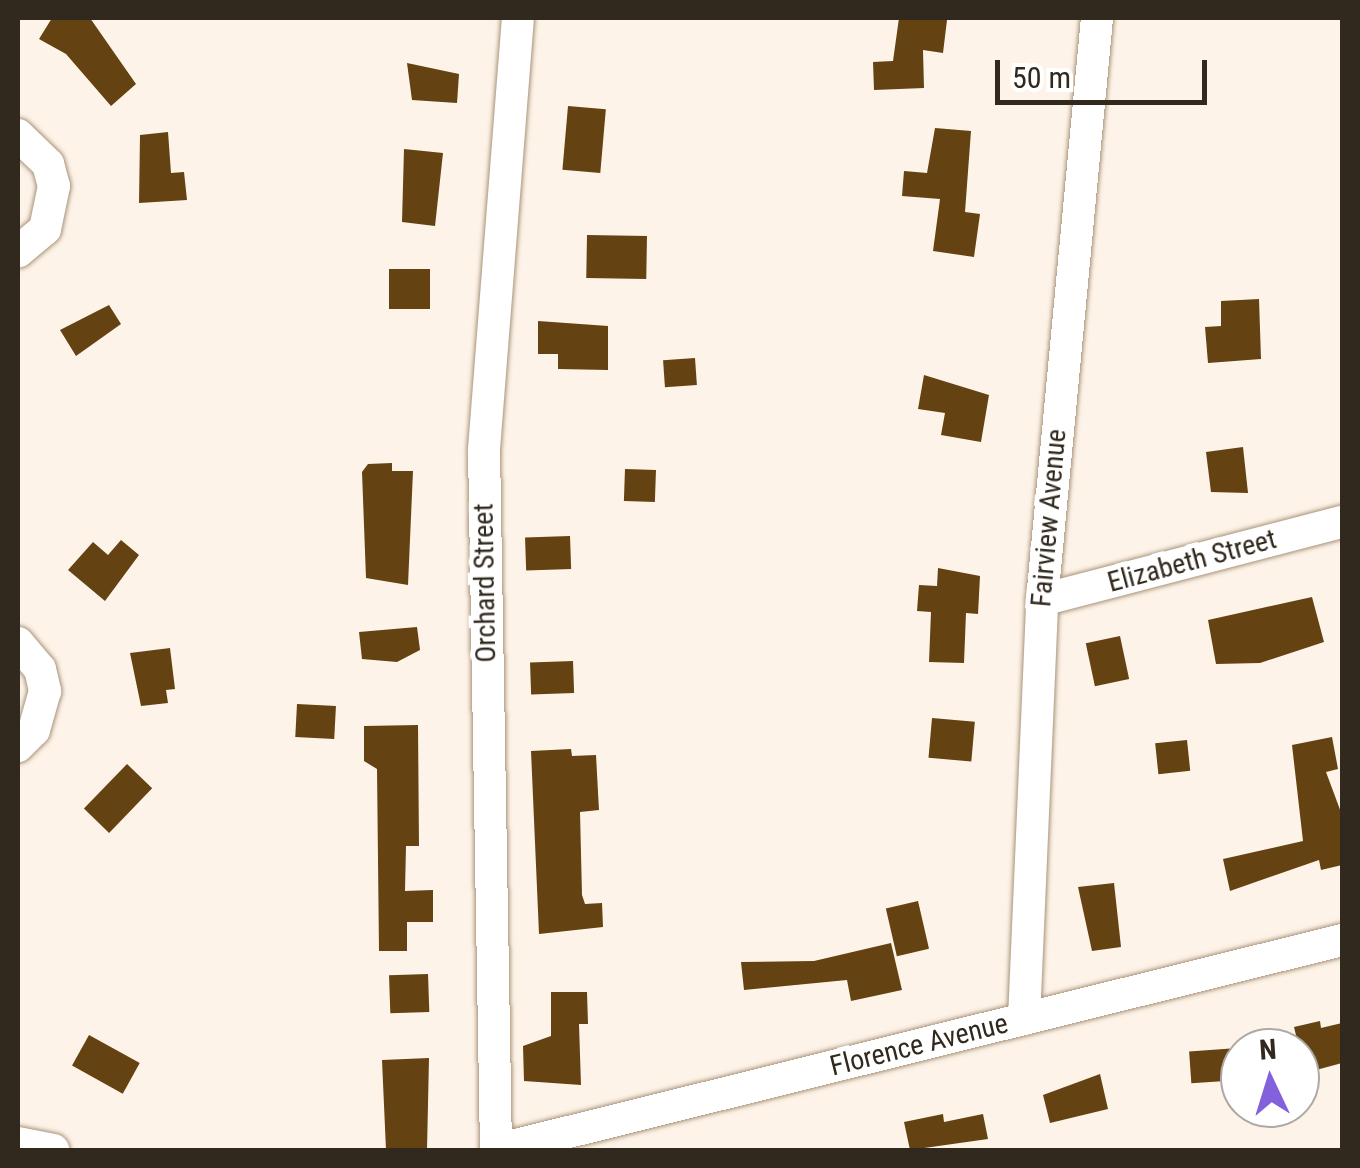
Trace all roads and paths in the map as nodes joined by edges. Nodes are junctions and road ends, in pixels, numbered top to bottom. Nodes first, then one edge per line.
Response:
1 (518, 18) edge
2 (1096, 18) edge
3 (18, 135) edge
4 (18, 252) edge
5 (1342, 522) edge
6 (1042, 600) junction
7 (18, 643) edge
8 (18, 746) edge
9 (1342, 940) edge
10 (1024, 1019) junction
11 (18, 1143) edge
12 (53, 1150) edge
13 (496, 1150) edge

1 - 13 street, Orchard Street
2 - 6 street, Fairview Avenue
3 - 4 street
5 - 6 street, Elizabeth Street
6 - 10 street, Fairview Avenue
7 - 8 street
9 - 10 street, Florence Avenue
10 - 13 street, Florence Avenue
11 - 12 street

